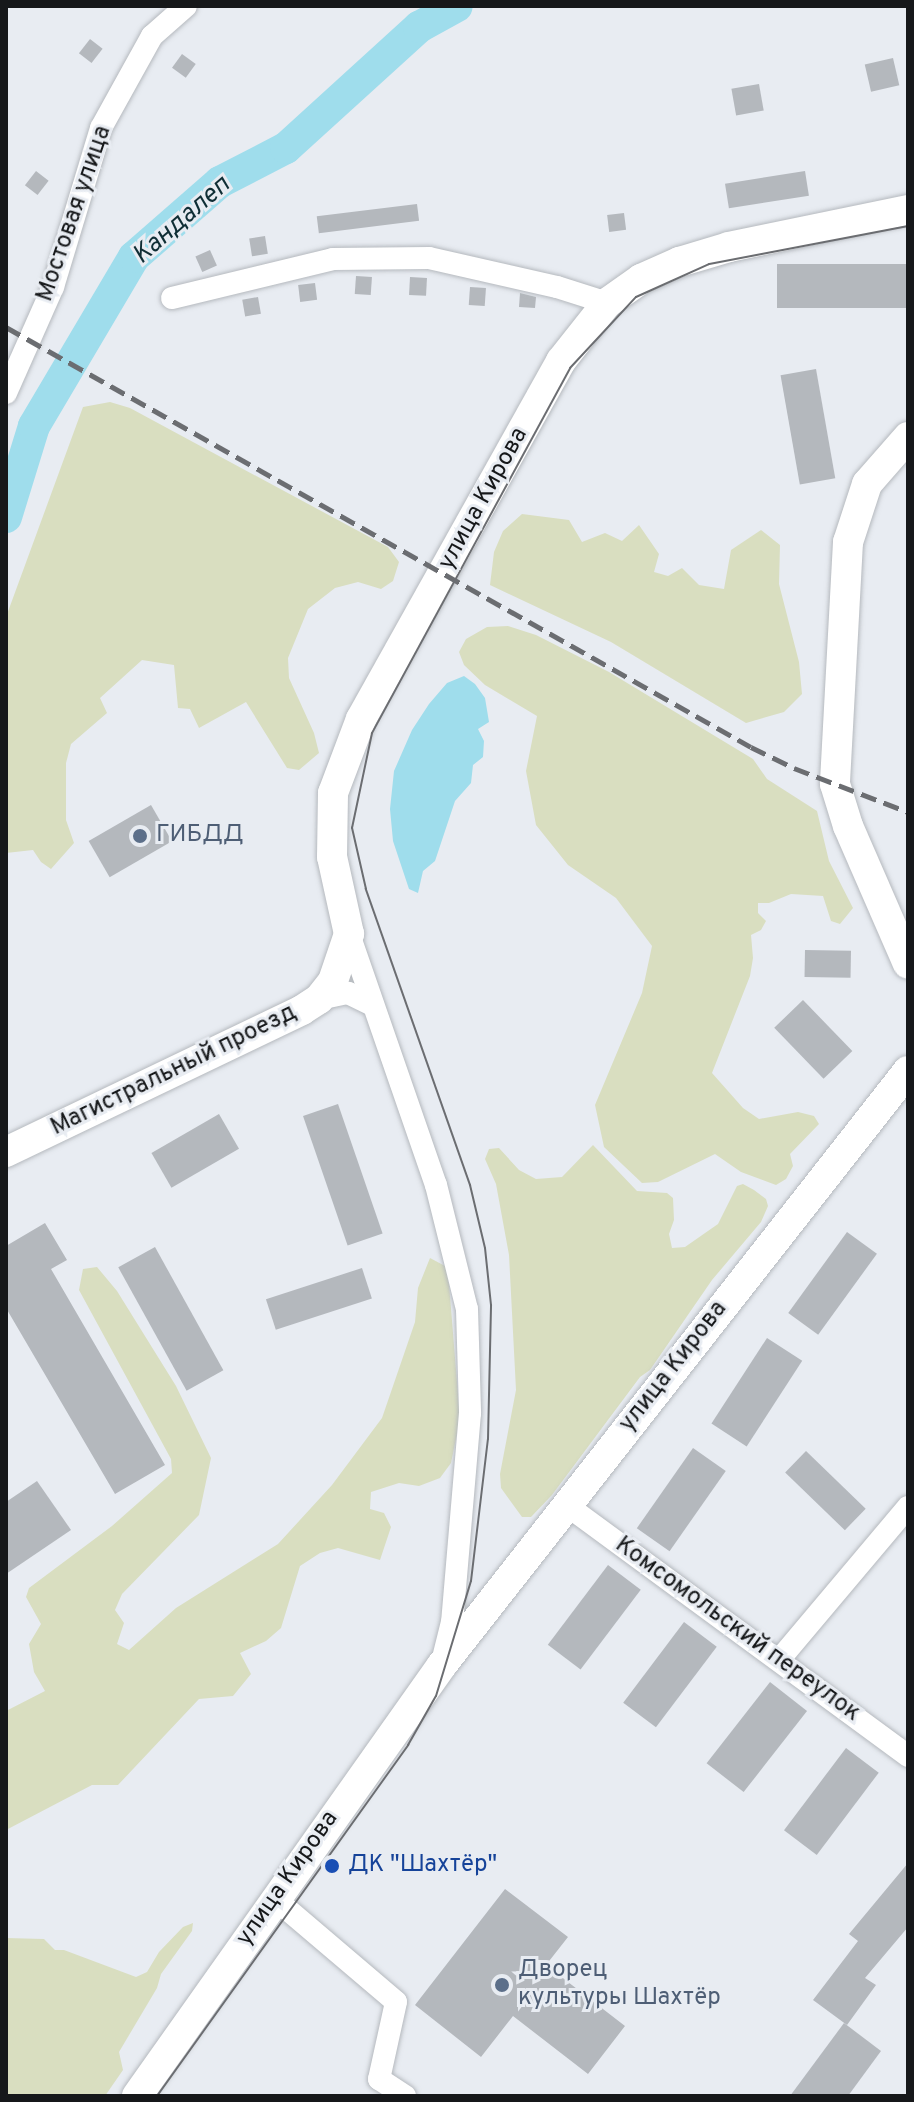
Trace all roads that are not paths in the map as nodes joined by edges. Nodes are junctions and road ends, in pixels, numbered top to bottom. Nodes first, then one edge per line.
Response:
1 (186, 6) edge
2 (908, 210) edge
3 (172, 298) dead end
4 (607, 303) junction
5 (6, 393) edge
6 (908, 437) edge
7 (349, 934) junction
8 (908, 964) edge
9 (319, 999) junction
10 (373, 1005) junction
11 (908, 1071) edge
12 (6, 1152) edge
13 (565, 1504) junction
14 (908, 1507) edge
15 (779, 1660) junction
16 (442, 1665) junction
17 (908, 1756) edge
18 (274, 1898) junction
19 (137, 2096) edge
20 (405, 2096) edge

1 - 5 street, Мостовая улица
2 - 4 street, улица Кирова
3 - 4 street
4 - 7 street, улица Кирова
6 - 8 street
7 - 9 street, Магистральный проезд
7 - 10 street, улица Кирова
9 - 10 street
9 - 12 street, Магистральный проезд
10 - 16 street, улица Кирова
11 - 13 street, улица Кирова
13 - 15 street, Комсомольский переулок
13 - 16 street, улица Кирова
14 - 15 street
15 - 17 street, Комсомольский переулок
16 - 18 street, улица Кирова
18 - 19 street, улица Кирова
18 - 20 street

